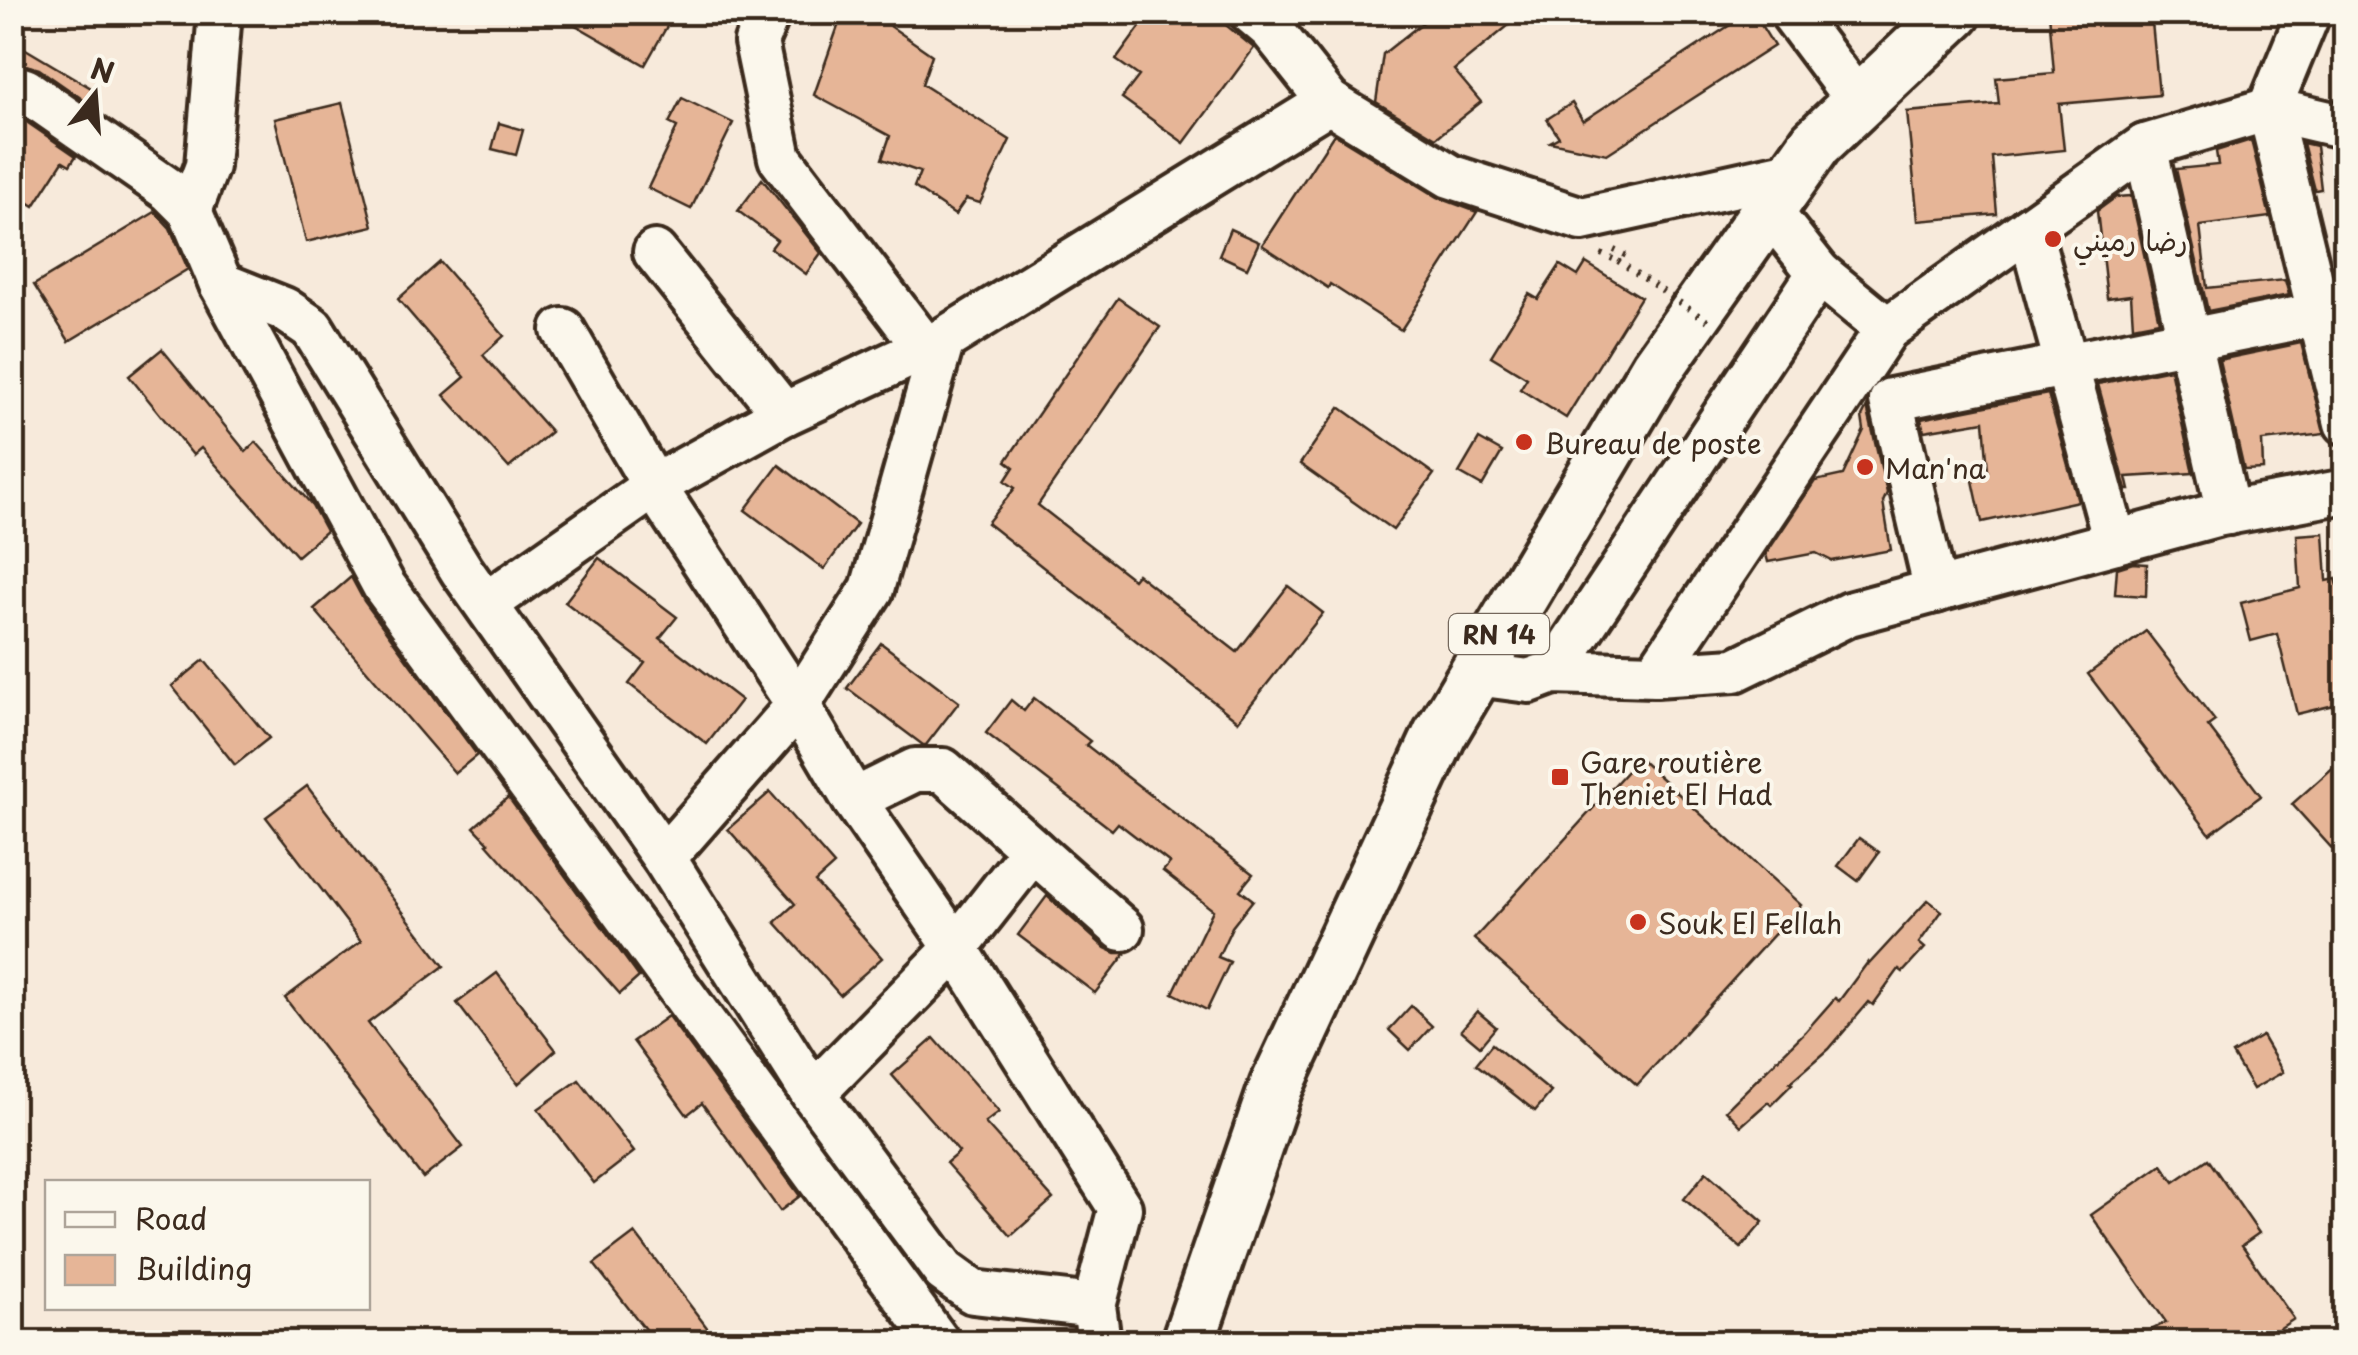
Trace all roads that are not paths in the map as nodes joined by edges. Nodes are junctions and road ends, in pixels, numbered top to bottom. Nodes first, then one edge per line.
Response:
1 (220, 12) edge
2 (769, 12) edge
3 (1791, 12) edge
4 (1955, 12) edge
5 (2309, 12) edge
6 (1272, 18) edge
7 (12, 86) edge
8 (1329, 102) junction
9 (1858, 103) junction
10 (2269, 109) junction
11 (2346, 126) edge
12 (2144, 146) junction
13 (1782, 191) junction
14 (190, 211) junction
15 (2030, 228) junction
16 (656, 252) dead end
17 (1819, 273) junction
18 (221, 284) junction
19 (2332, 314) edge
20 (1887, 329) junction
21 (563, 330) dead end
22 (2188, 340) junction
23 (934, 344) junction
24 (2066, 366) junction
25 (784, 414) junction
26 (2346, 423) edge
27 (654, 486) junction
28 (2346, 491) edge
29 (2228, 513) junction
30 (2115, 542) junction
31 (1936, 591) junction
32 (486, 604) junction
33 (1553, 672) junction
34 (1476, 674) junction
35 (1655, 675) junction
36 (798, 705) junction
37 (854, 800) junction
38 (1033, 850) junction
39 (664, 858) junction
40 (1122, 928) dead end
41 (956, 948) junction
42 (814, 1094) junction
43 (1096, 1324) edge
44 (938, 1342) edge
45 (1188, 1342) edge

1 - 14 street
2 - 23 street
3 - 9 street
4 - 9 main road, RN 14
5 - 10 street
6 - 8 street
7 - 14 street
8 - 13 street
8 - 23 street
9 - 13 main road, RN 14
10 - 11 street
10 - 12 street
10 - 19 street
12 - 15 street
12 - 22 street
13 - 17 street
13 - 34 main road, RN 14
14 - 18 street
15 - 20 street
15 - 24 street
16 - 25 street
17 - 20 street
17 - 33 street
18 - 32 street
18 - 44 street
19 - 22 street
19 - 26 street
20 - 35 street
21 - 27 street
22 - 24 street
22 - 29 street
23 - 25 street
23 - 36 street
24 - 30 street
24 - 31 street
25 - 27 street
27 - 32 street
27 - 36 street
28 - 29 street
29 - 30 street
30 - 31 street
31 - 35 street
32 - 39 street
33 - 34 street
33 - 35 street
34 - 45 main road, RN 14
36 - 37 street
36 - 39 street
37 - 38 street
37 - 41 street
38 - 40 street
38 - 41 street
39 - 42 street
41 - 42 street
41 - 43 street
42 - 43 street

